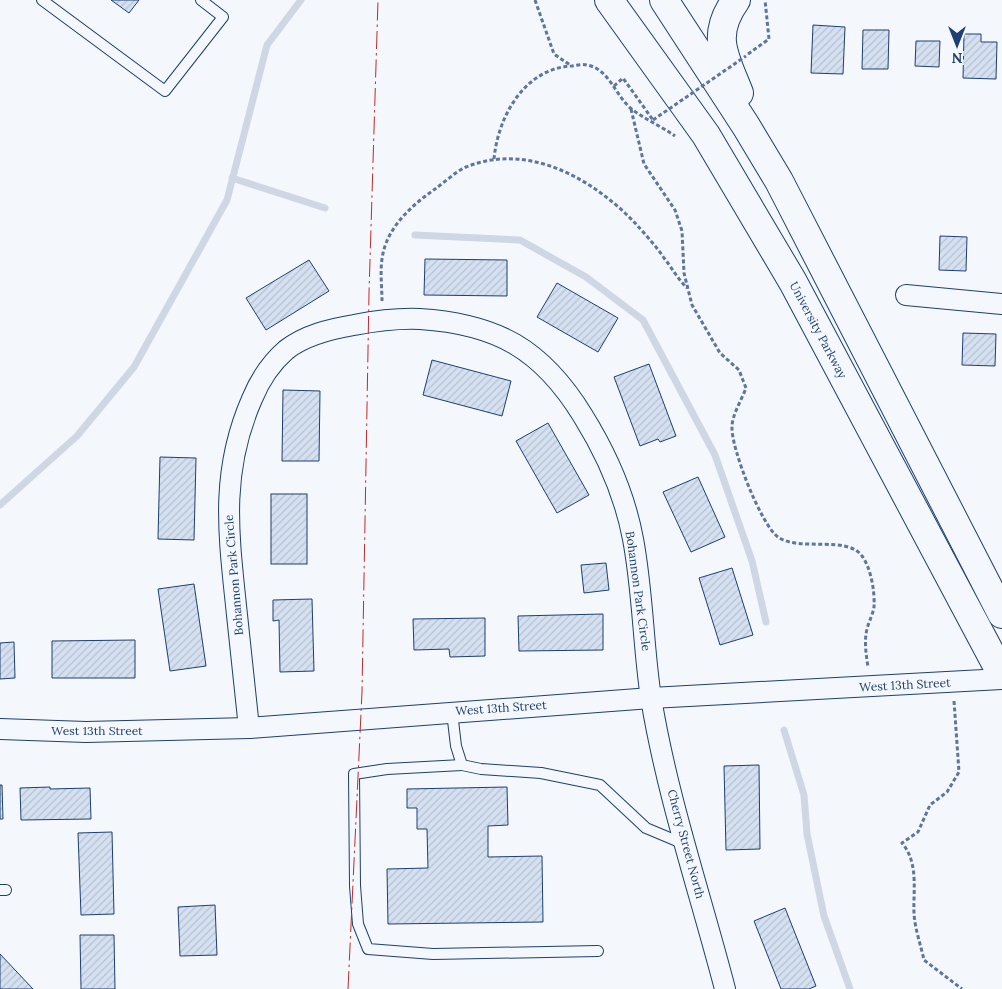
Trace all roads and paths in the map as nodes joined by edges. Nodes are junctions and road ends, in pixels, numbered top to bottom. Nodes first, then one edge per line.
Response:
1 (42, 0) edge
2 (202, 0) edge
3 (534, 0) edge
4 (609, 0) edge
5 (664, 0) edge
6 (736, 0) edge
7 (765, 0) edge
8 (571, 66) junction
9 (614, 86) junction
10 (631, 109) junction
11 (746, 126) junction
12 (678, 139) dead end
13 (494, 159) junction
14 (688, 288) junction
15 (906, 295) dead end
16 (1002, 304) edge
17 (382, 321) junction
18 (1002, 614) edge
19 (1002, 675) edge
20 (1002, 679) edge
21 (951, 682) junction
22 (870, 687) junction
23 (652, 698) junction
24 (452, 712) junction
25 (249, 728) junction
26 (0, 729) edge
27 (462, 765) junction
28 (685, 844) junction
29 (598, 951) dead end
30 (725, 989) edge
31 (962, 989) edge

1 - 2 lane
3 - 8 path
4 - 19 main road, University Parkway
5 - 11 main road
6 - 11 main road
7 - 9 path, bridge
8 - 9 path
8 - 13 path
9 - 10 path
10 - 12 path
10 - 14 path
11 - 18 main road
13 - 14 path
13 - 17 path
14 - 22 path
15 - 16 street
17 - 23 street, Bohannon Park Circle
17 - 25 street, Bohannon Park Circle
20 - 21 street, West 13th Street
21 - 22 street, West 13th Street
21 - 31 path
22 - 23 street, West 13th Street
23 - 24 street, West 13th Street
23 - 28 street, Cherry Street North
24 - 25 street, West 13th Street
24 - 27 lane
25 - 26 street, West 13th Street
27 - 28 lane
27 - 29 lane
28 - 30 street, Cherry Street North

